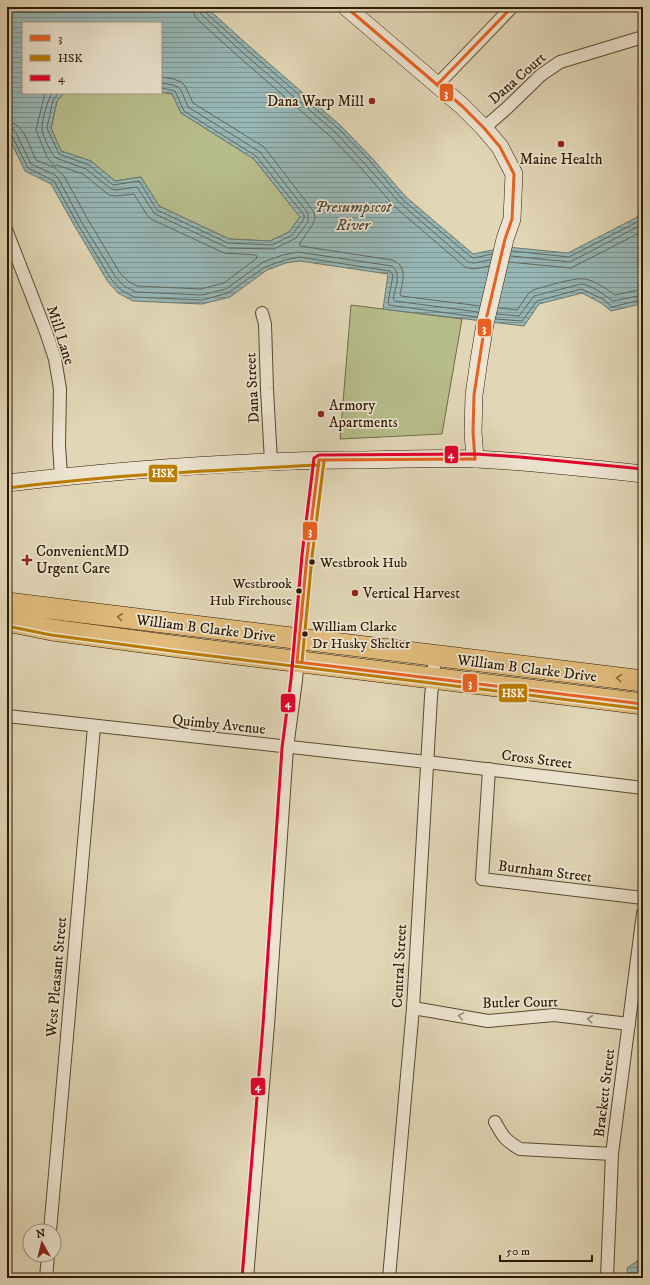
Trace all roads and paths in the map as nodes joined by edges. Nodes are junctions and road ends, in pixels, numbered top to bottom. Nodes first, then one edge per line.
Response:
1 (512, 7) edge
2 (354, 9) edge
3 (643, 37) edge
4 (437, 85) junction
5 (484, 128) junction
6 (7, 232) edge
7 (262, 313) dead end
8 (475, 459) junction
9 (319, 460) junction
10 (272, 462) junction
11 (643, 474) edge
12 (61, 476) junction
13 (7, 483) edge
14 (7, 603) edge
15 (7, 621) edge
16 (300, 640) junction
17 (435, 656) junction
18 (298, 662) junction
19 (432, 678) junction
20 (643, 681) edge
21 (643, 704) edge
22 (7, 716) edge
23 (94, 727) junction
24 (287, 748) junction
25 (427, 762) junction
26 (489, 769) junction
27 (643, 788) edge
28 (643, 898) edge
29 (643, 913) edge
30 (413, 1008) junction
31 (629, 1024) junction
32 (495, 1122) dead end
33 (612, 1154) junction
34 (51, 1223) edge
35 (47, 1263) edge
36 (46, 1278) edge
37 (247, 1278) edge
38 (389, 1278) edge
39 (607, 1278) edge

1 - 4 street
2 - 4 main road
3 - 5 street, Dana Court
4 - 5 main road
5 - 8 main road
6 - 12 street, Mill Lane
7 - 10 street, Dana Street
8 - 9 main road
8 - 11 main road
9 - 10 main road
9 - 16 street
10 - 12 main road
12 - 13 main road
16 -> 14 highway, William B Clarke Drive
15 - 18 highway, William B Clarke Drive
16 - 17 highway, William B Clarke Drive
16 - 18 street
17 - 19 street, Central Street
20 -> 17 highway, William B Clarke Drive
18 - 19 highway, William B Clarke Drive
18 - 24 street
19 - 21 highway, William B Clarke Drive
19 - 25 street, Central Street
22 - 23 street, Quimby Avenue
23 - 24 street, Quimby Avenue
23 - 34 street, West Pleasant Street
24 - 25 street, Quimby Avenue
24 - 37 street
25 - 26 street, Cross Street
25 - 30 street, Central Street
26 - 27 street, Cross Street
26 - 28 street, Burnham Street
29 - 31 street, Brackett Street
31 -> 30 street, Butler Court
30 - 38 street, Central Street
31 - 33 street, Brackett Street
32 - 33 street
33 - 39 street, Brackett Street
35 - 36 street

